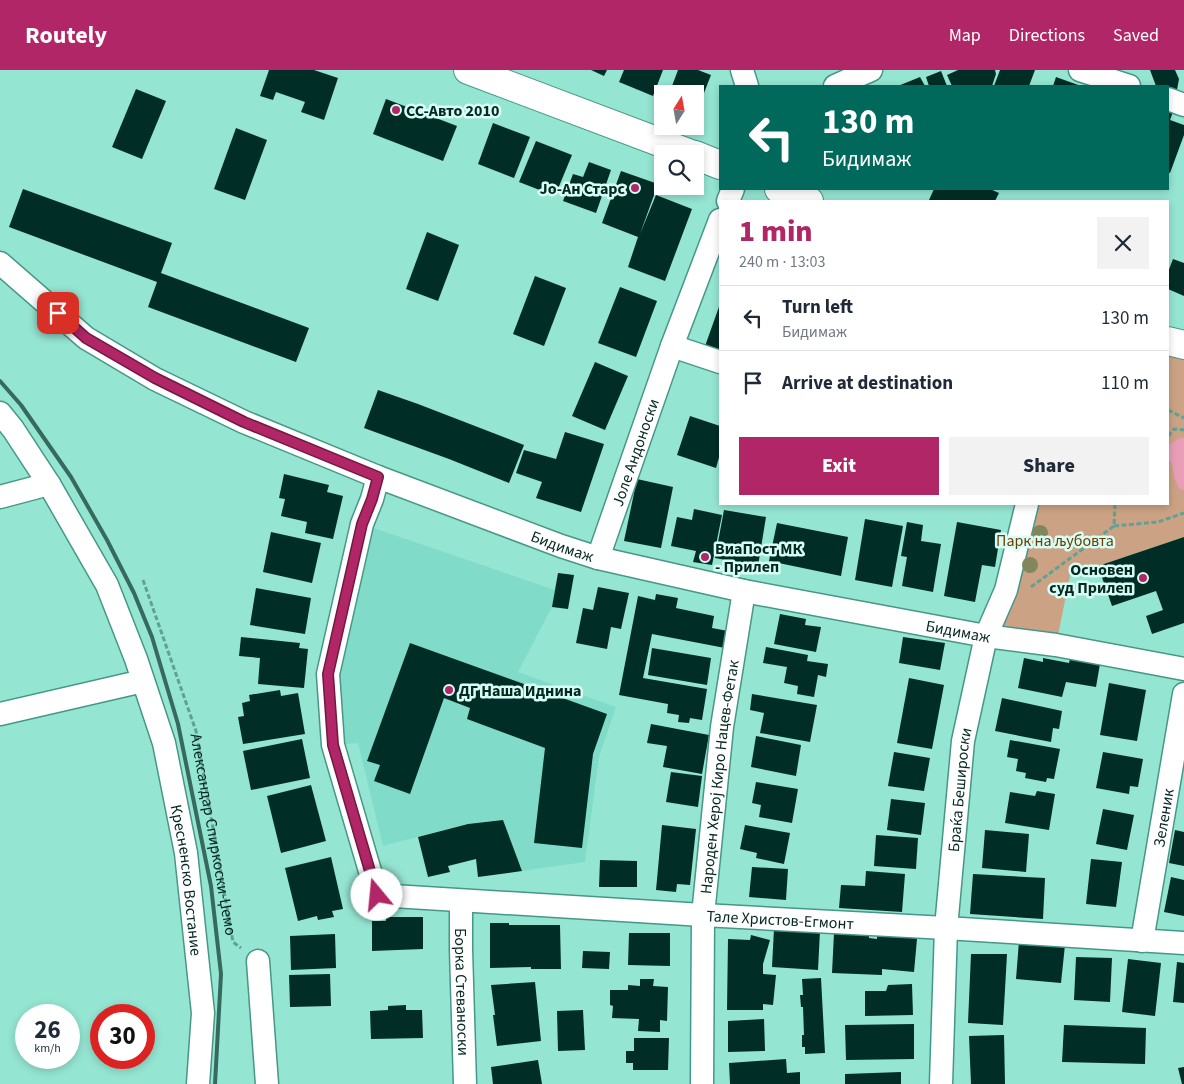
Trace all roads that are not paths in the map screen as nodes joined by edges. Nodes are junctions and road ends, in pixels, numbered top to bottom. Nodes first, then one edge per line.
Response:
1 (468, 70) edge
2 (742, 70) edge
3 (871, 70) edge
4 (1080, 70) edge
5 (747, 85) edge
6 (836, 85) edge
7 (1126, 85) edge
8 (1169, 99) edge
9 (1184, 104) edge
10 (667, 145) edge
11 (704, 159) edge
12 (719, 165) edge
13 (782, 190) edge
14 (806, 200) edge
15 (719, 223) edge
16 (0, 263) edge
17 (672, 346) junction
18 (719, 362) edge
19 (0, 412) edge
20 (378, 477) junction
21 (49, 484) junction
22 (0, 497) edge
23 (1027, 505) edge
24 (598, 558) junction
25 (744, 591) junction
26 (986, 636) junction
27 (1184, 669) edge
28 (143, 681) junction
29 (1184, 694) edge
30 (0, 714) edge
31 (461, 900) junction
32 (702, 915) junction
33 (946, 928) junction
34 (1142, 941) junction
35 (1184, 943) edge
36 (258, 961) road end
37 (198, 1084) edge
38 (267, 1084) edge
39 (465, 1084) edge
40 (702, 1084) edge
41 (941, 1084) edge

1 - 10 main road
2 - 5 street
3 - 6 street
4 - 7 street
8 - 9 street
11 - 12 main road
13 - 14 main road
15 - 17 street, Јоле Андоноски
16 - 20 street, Бидимаж
17 - 18 street
17 - 24 street, Јоле Андоноски
19 - 21 street, Кресненско Востание
20 - 24 street, Бидимаж
20 - 31 street, Тале Христов-Егмонт
21 - 22 street
21 - 28 street, Кресненско Востание
23 - 26 street, Браќа Бешироски
24 - 25 street, Бидимаж
25 - 26 street, Бидимаж
25 - 32 street, Народен Херој Киро Нацев-Фетак
26 - 27 street, Бидимаж
26 - 33 street, Браќа Бешироски
28 - 30 street
28 - 37 street, Кресненско Востание
29 - 34 street, Зеленик
31 - 32 street, Тале Христов-Егмонт
31 - 39 street, Борка Стеваноски
32 - 33 street, Тале Христов-Егмонт
32 - 40 street, Народен Херој Киро Нацев-Фетак
33 - 34 street, Тале Христов-Егмонт
33 - 41 street, Браќа Бешироски
34 - 35 street, Тале Христов-Егмонт
36 - 38 street

